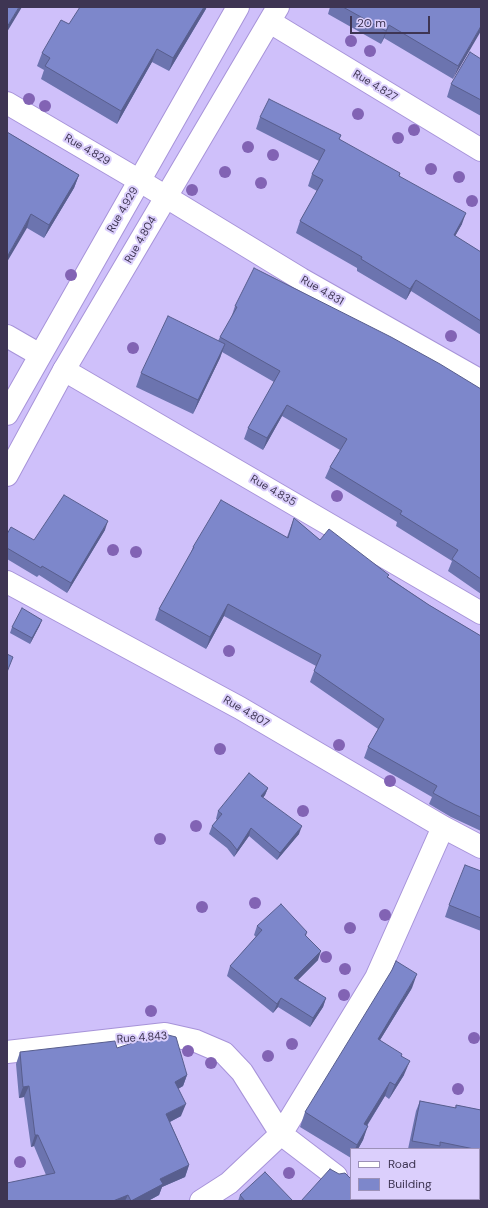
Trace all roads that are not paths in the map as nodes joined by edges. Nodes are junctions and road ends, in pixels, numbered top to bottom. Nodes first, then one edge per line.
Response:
1 (238, 7) edge
2 (274, 15) edge
3 (7, 103) edge
4 (481, 150) edge
5 (140, 181) junction
6 (166, 198) junction
7 (7, 336) edge
8 (40, 355) junction
9 (64, 370) junction
10 (481, 381) edge
11 (7, 414) edge
12 (7, 475) edge
13 (7, 582) edge
14 (481, 613) edge
15 (443, 827) junction
16 (481, 846) edge
17 (7, 1052) edge
18 (281, 1134) junction
19 (336, 1176) edge
20 (201, 1201) edge

1 - 5 street, Rue 4.929
2 - 4 street, Rue 4.827
2 - 6 street, Rue 4.804
3 - 5 street, Rue 4.829
5 - 6 street, Rue 4.829
5 - 8 street, Rue 4.929
6 - 9 street, Rue 4.804
6 - 10 street, Rue 4.831
7 - 8 street
8 - 11 street, Rue 4.929
9 - 12 street, Rue 4.804
9 - 14 street, Rue 4.835
13 - 15 street, Rue 4.807
15 - 16 street, Rue 4.807
15 - 18 street
17 - 18 street, Rue 4.843
18 - 19 street, Rue 4.843
18 - 20 street

